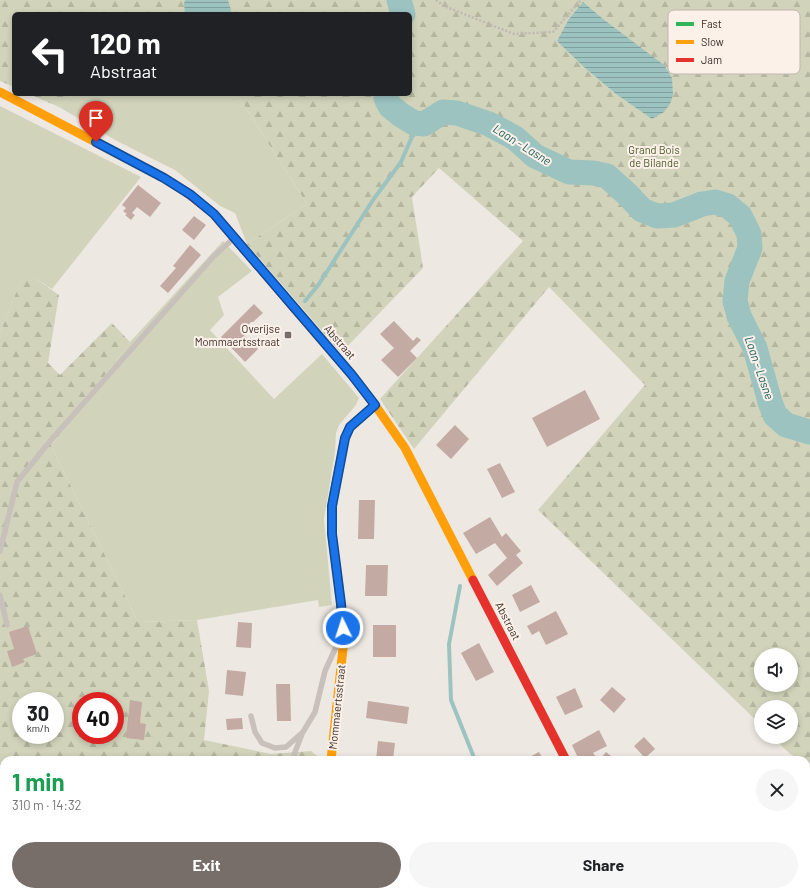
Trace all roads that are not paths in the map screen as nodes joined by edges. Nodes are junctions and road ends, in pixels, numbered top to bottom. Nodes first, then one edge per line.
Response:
1 (0, 92) edge
2 (234, 238) junction
3 (375, 405) junction
4 (0, 551) edge
5 (0, 595) edge
6 (7, 625) dead end
7 (344, 639) junction
8 (251, 716) dead end
9 (303, 732) junction
10 (294, 756) edge
11 (331, 756) edge
12 (564, 756) edge

1 - 2 street, Abstraat
2 - 3 street, Abstraat
2 - 4 lane
3 - 7 street, Mommaertsstraat
3 - 12 street, Abstraat
5 - 6 lane
7 - 9 lane
7 - 11 street, Mommaertsstraat
8 - 9 lane
9 - 10 lane

